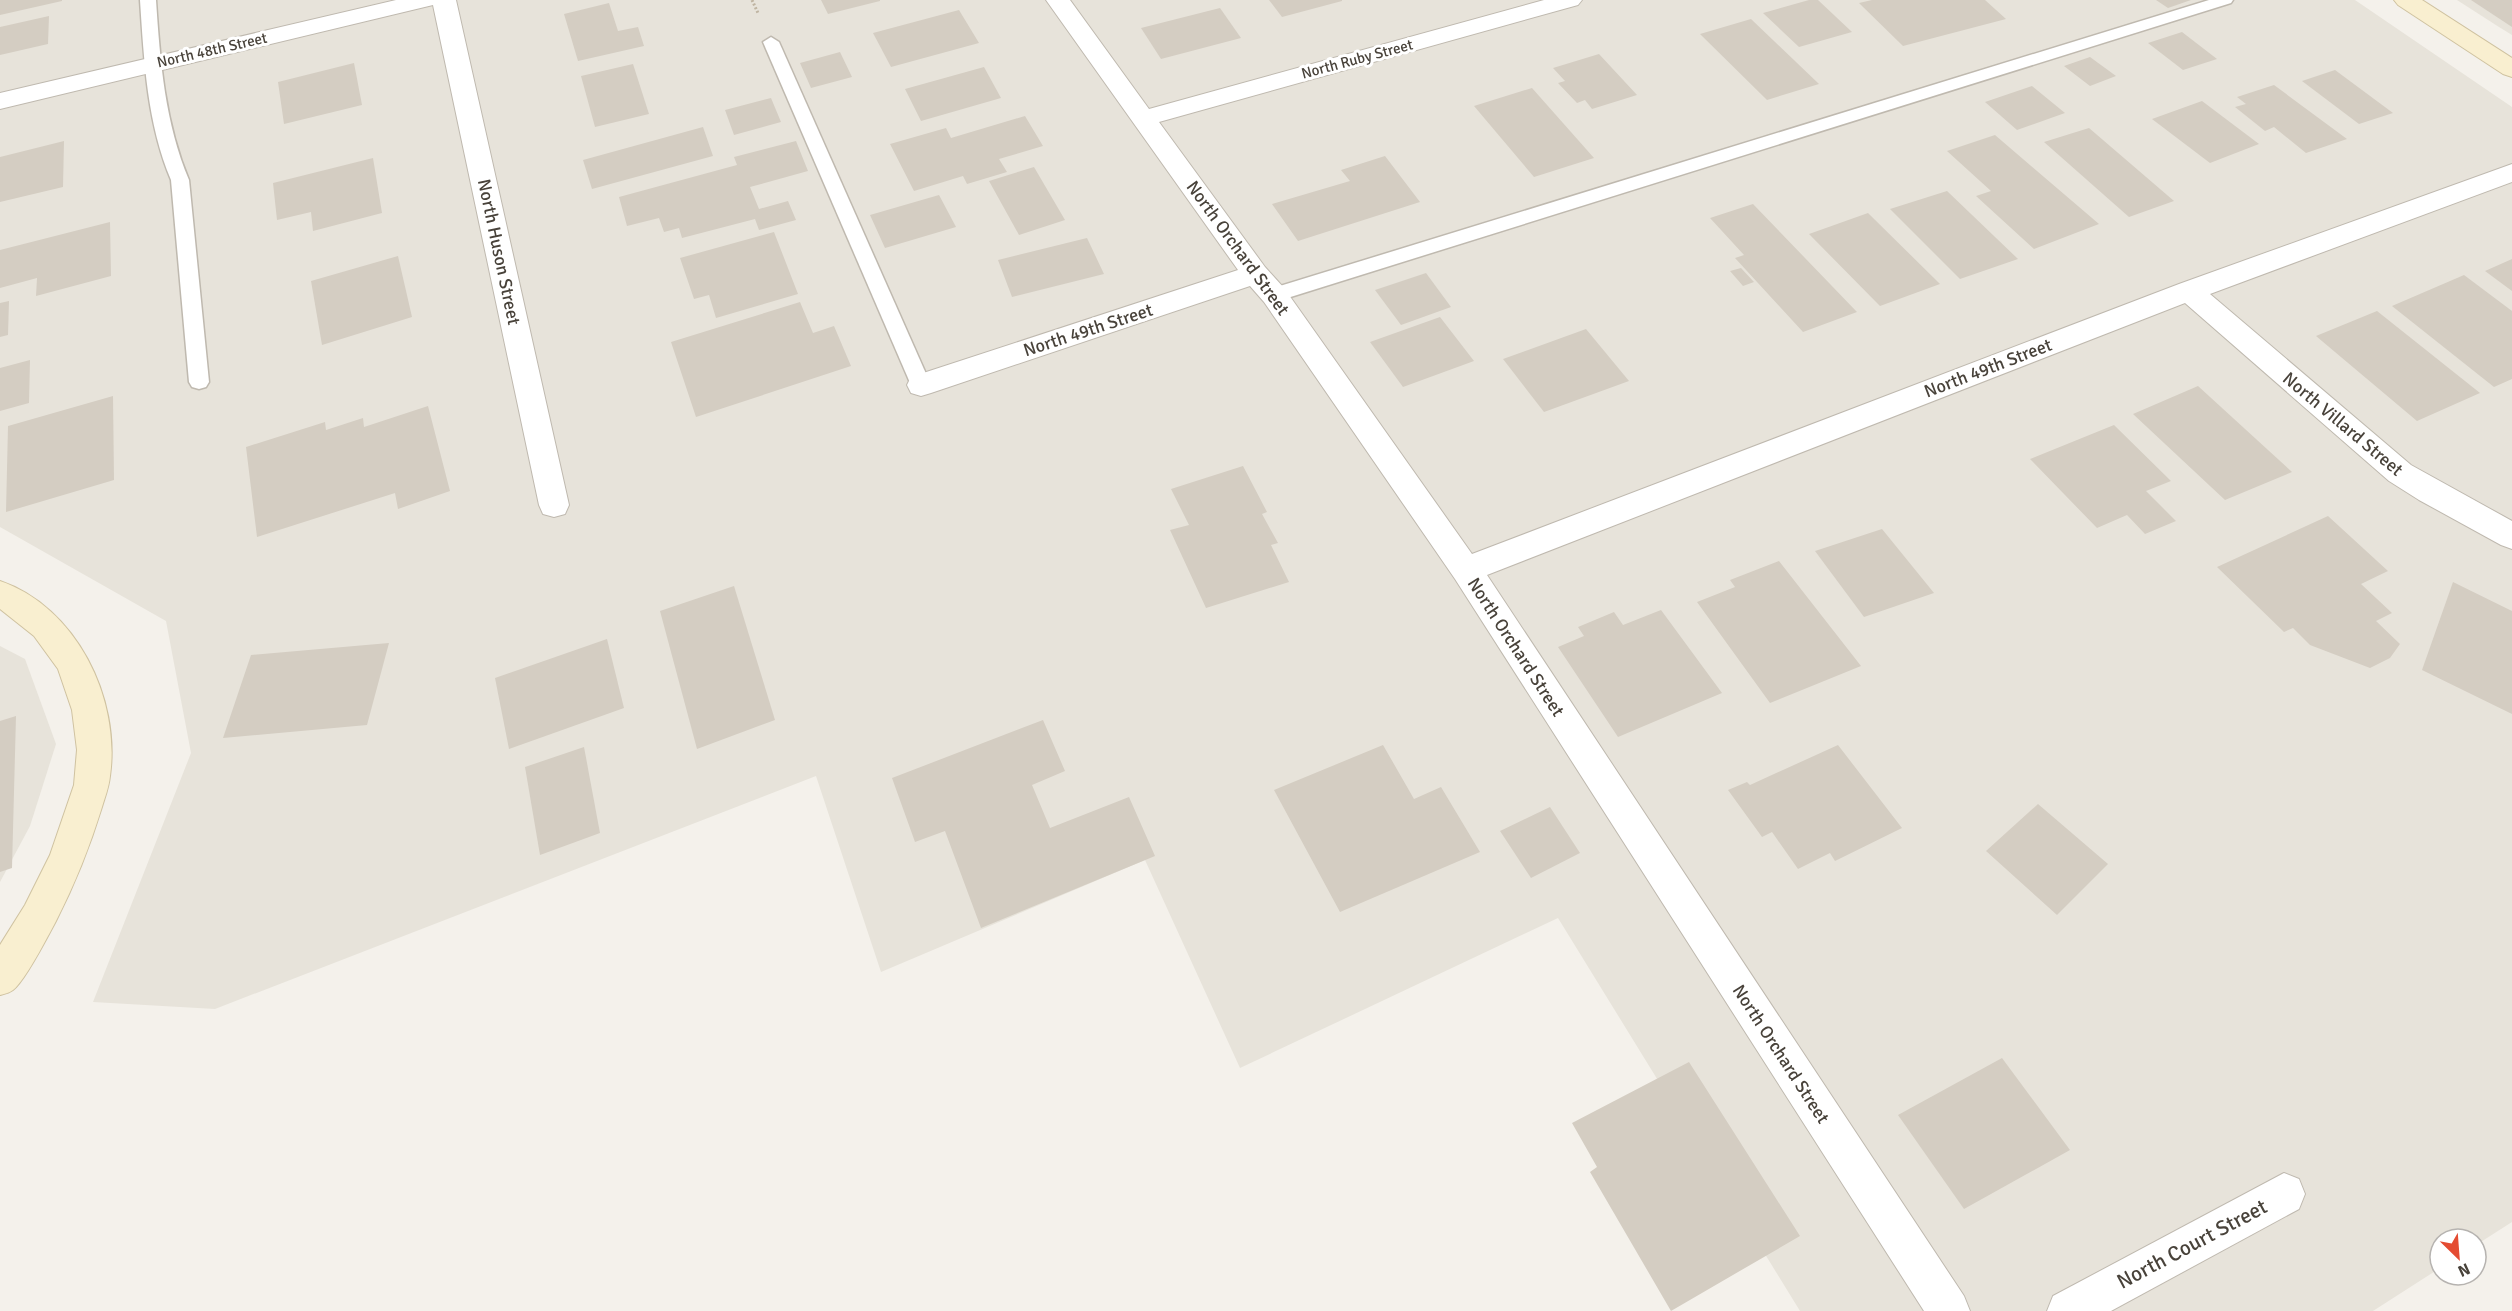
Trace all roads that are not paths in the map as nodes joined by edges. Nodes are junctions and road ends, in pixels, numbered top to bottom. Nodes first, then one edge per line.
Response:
1 (148, 0) edge
2 (424, 0) edge
3 (444, 0) edge
4 (1058, 0) edge
5 (1570, 0) edge
6 (2225, 0) edge
7 (2406, 0) edge
8 (771, 42) dead end
9 (152, 65) junction
10 (2512, 69) edge
11 (0, 101) edge
12 (1144, 118) junction
13 (2512, 172) edge
14 (1264, 284) junction
15 (2189, 291) junction
16 (199, 382) dead end
17 (921, 385) joint
18 (554, 505) dead end
19 (2512, 536) edge
20 (1466, 570) junction
21 (0, 594) edge
22 (0, 977) edge
23 (2284, 1194) dead end
24 (1948, 1311) edge
25 (2068, 1311) edge

1 - 9 lane
2 - 9 street, North 48th Street
3 - 18 street, North Huson Street
4 - 12 street, North Orchard Street
5 - 12 street, North Ruby Street
6 - 14 lane
7 - 10 street
8 - 17 lane
9 - 11 street, North 48th Street
9 - 16 lane
12 - 14 street, North Orchard Street
13 - 15 street, North 49th Street
14 - 17 street, North 49th Street
14 - 20 street, North Orchard Street
15 - 19 street, North Villard Street
15 - 20 street, North 49th Street
20 - 24 street, North Orchard Street
21 - 22 street
23 - 25 street, North Court Street

